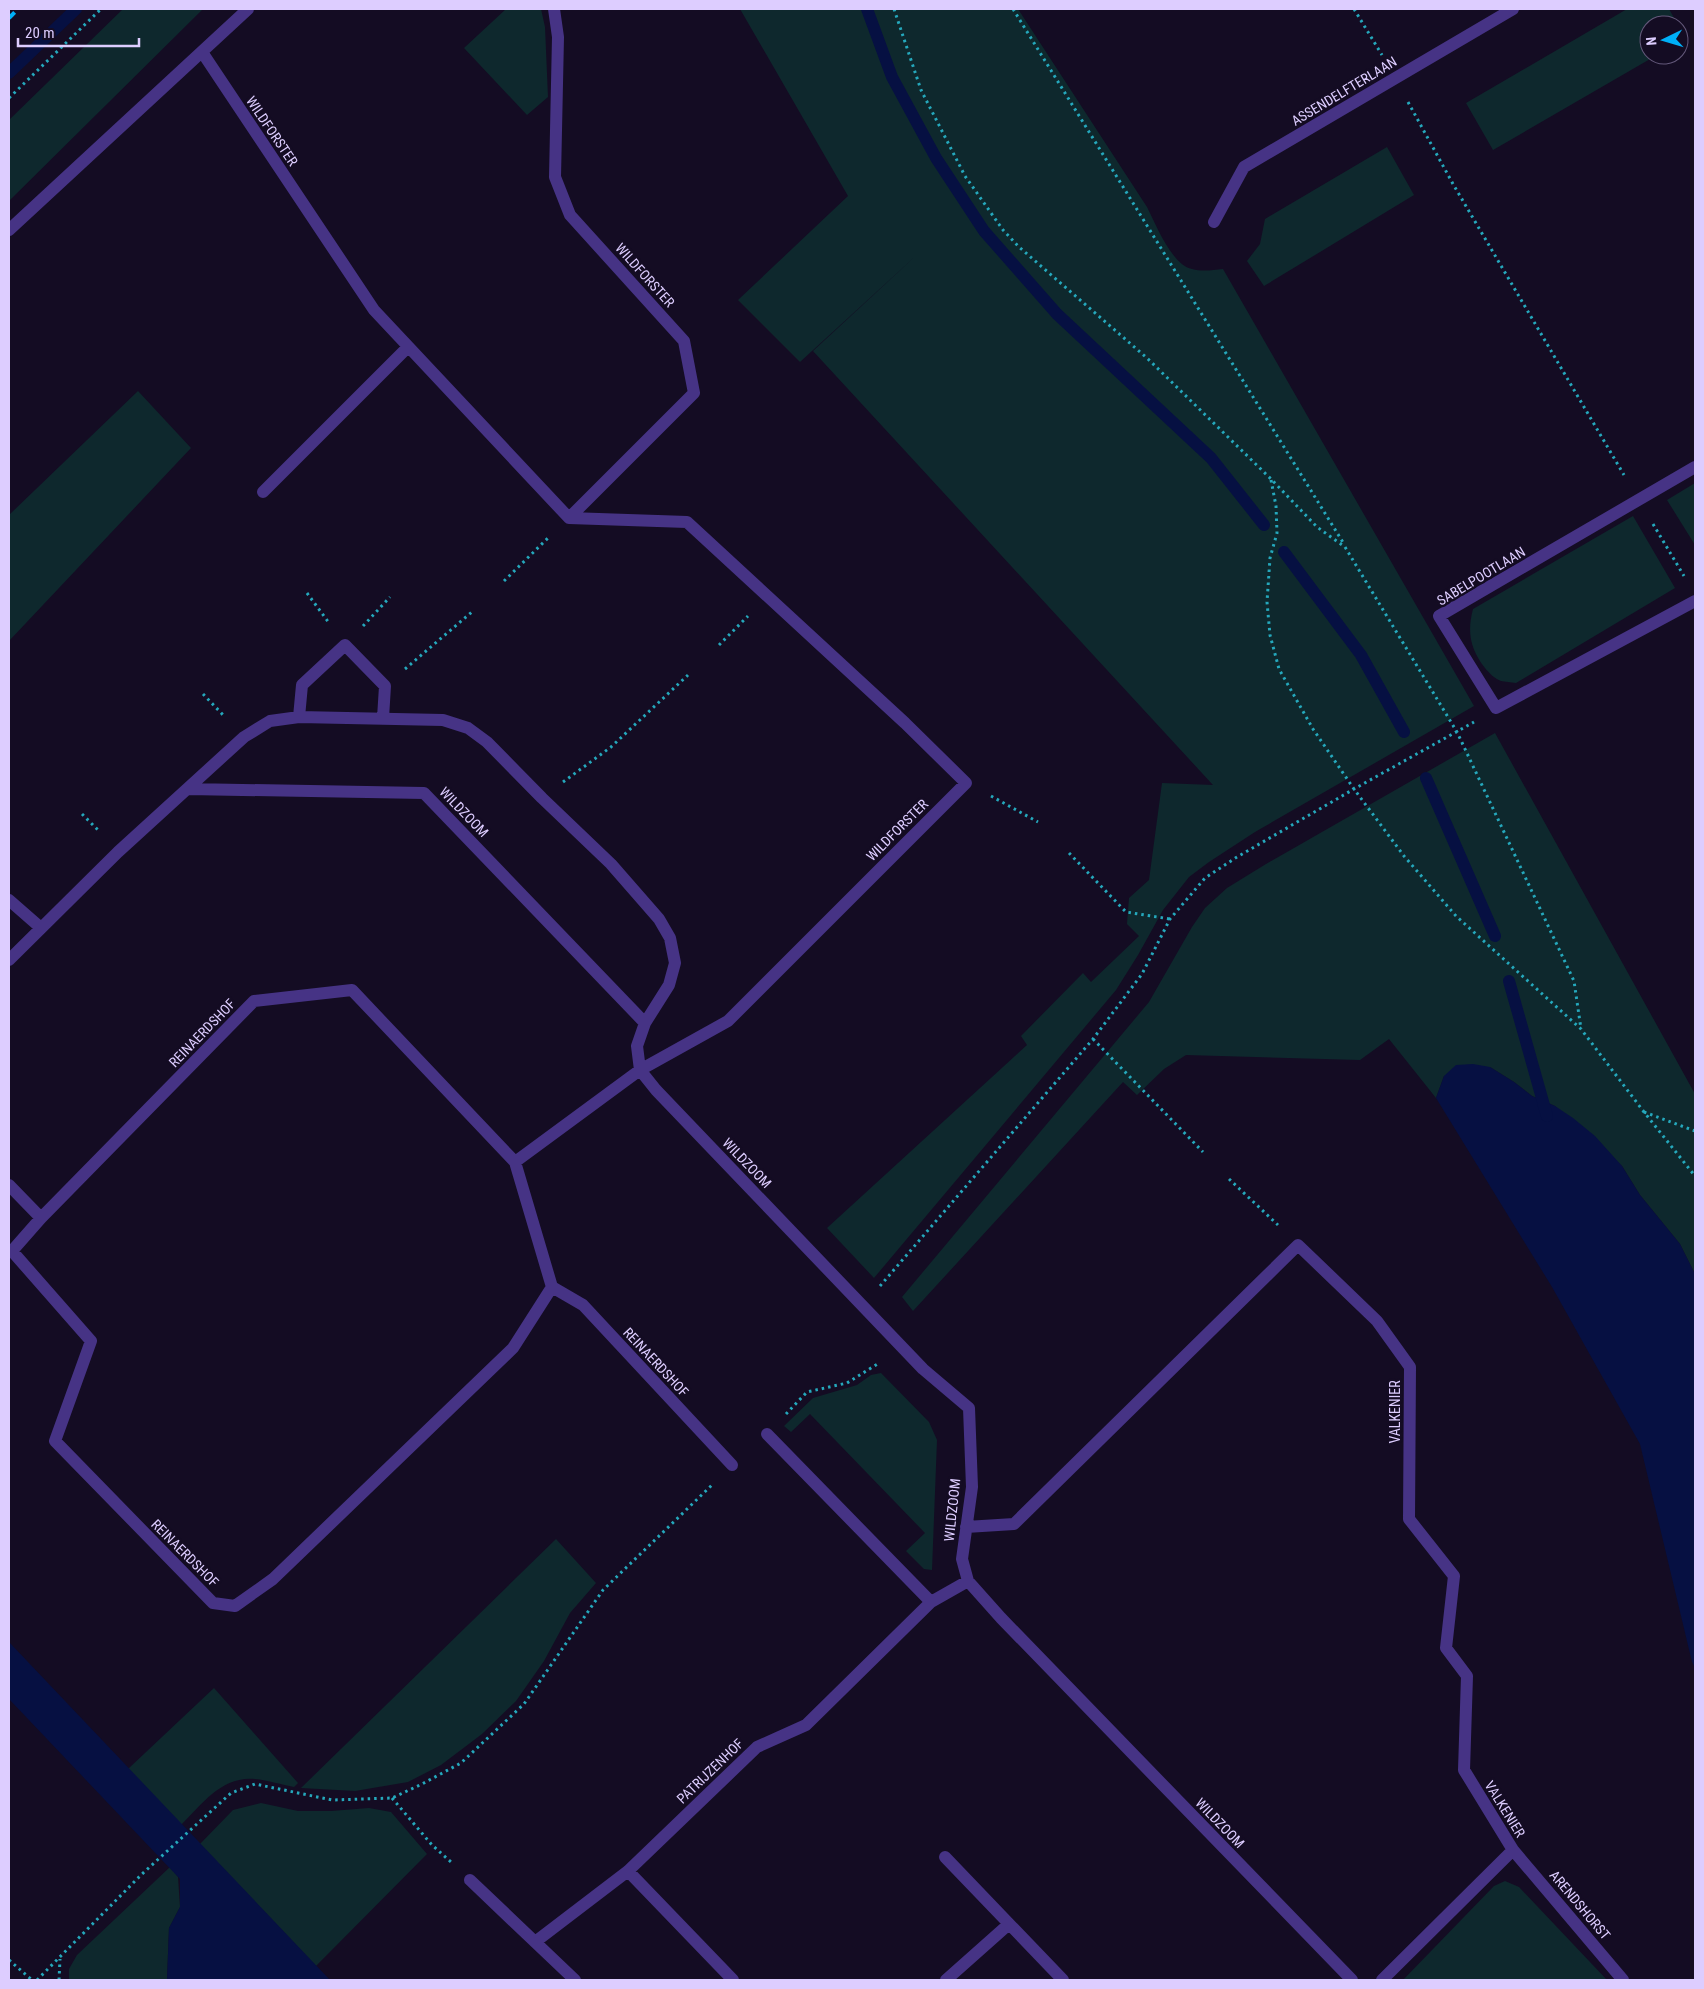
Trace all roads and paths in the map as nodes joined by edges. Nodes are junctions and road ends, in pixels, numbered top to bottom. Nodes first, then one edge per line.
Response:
1 (101, 9) edge
2 (248, 9) edge
3 (554, 9) edge
4 (894, 9) edge
5 (1013, 9) edge
6 (1354, 9) edge
7 (1513, 9) edge
8 (202, 52) junction
9 (1395, 78) junction
10 (9, 98) edge
11 (1214, 222) dead end
12 (9, 230) edge
13 (408, 347) junction
14 (1695, 467) edge
15 (1271, 479) junction
16 (263, 492) dead end
17 (1639, 500) junction
18 (569, 518) junction
19 (1345, 547) junction
20 (1685, 577) dead end
21 (504, 581) dead end
22 (307, 593) dead end
23 (767, 595) junction
24 (390, 597) dead end
25 (1695, 601) edge
26 (473, 611) dead end
27 (345, 645) junction
28 (719, 645) dead end
29 (688, 675) dead end
30 (385, 686) junction
31 (1496, 708) junction
32 (299, 716) junction
33 (384, 718) junction
34 (1457, 732) junction
35 (966, 783) junction
36 (188, 789) junction
37 (1354, 789) junction
38 (542, 798) junction
39 (1038, 822) dead end
40 (1068, 853) dead end
41 (9, 900) edge
42 (1170, 919) junction
43 (41, 928) junction
44 (9, 960) edge
45 (645, 1023) junction
46 (1581, 1029) junction
47 (1093, 1039) junction
48 (640, 1070) junction
49 (1644, 1112) junction
50 (1695, 1131) edge
51 (1203, 1152) dead end
52 (515, 1162) junction
53 (1695, 1176) edge
54 (1229, 1179) dead end
55 (9, 1186) edge
56 (41, 1218) junction
57 (1298, 1245) junction
58 (552, 1287) junction
59 (863, 1306) junction
60 (874, 1355) dead end
61 (766, 1434) joint
62 (732, 1465) joint
63 (966, 1527) junction
64 (968, 1581) junction
65 (931, 1602) junction
66 (392, 1798) junction
67 (1513, 1850) junction
68 (944, 1857) dead end
69 (628, 1871) junction
70 (470, 1880) joint
71 (1009, 1924) junction
72 (535, 1942) junction
73 (60, 1959) junction
74 (9, 1960) edge
75 (32, 1980) edge
76 (37, 1980) edge
77 (58, 1980) edge
78 (576, 1980) edge
79 (734, 1980) edge
80 (946, 1980) edge
81 (1063, 1980) edge
82 (1352, 1980) edge
83 (1382, 1980) edge
84 (1623, 1980) edge

1 - 10 path
2 - 8 street
3 - 18 street, WILDFORSTER
4 - 15 path
5 - 19 path
6 - 9 path
7 - 9 street, ASSENDELFTERLAAN
8 - 12 street
8 - 13 street, WILDFORSTER
9 - 11 street, ASSENDELFTERLAAN
9 - 17 path
13 - 16 street
13 - 18 street, WILDFORSTER
14 - 17 street, SABELPOOTLAAN
15 - 19 path
15 - 37 path
17 - 20 path
17 - 31 street, SABELPOOTLAAN
18 - 21 path
18 - 23 street
19 - 34 path
22 - 27 path
23 - 28 path
23 - 35 street
24 - 27 path
25 - 31 street
26 - 30 path
27 - 30 street
27 - 32 street
29 - 38 path
30 - 33 street
31 - 34 path
32 - 33 street
32 - 36 street
33 - 38 street
34 - 37 path
34 - 46 path
35 - 39 path
35 - 48 street, WILDFORSTER
36 - 43 street
36 - 45 street, WILDZOOM
37 - 42 path
37 - 46 path
38 - 45 street
40 - 42 path
41 - 43 street
42 - 47 path
43 - 44 street
45 - 48 street
46 - 49 path
47 - 51 path
47 - 59 path
48 - 52 street
48 - 59 street, WILDZOOM
49 - 50 path
49 - 53 path
52 - 56 street, REINAERDSHOF
52 - 58 street, REINAERDSHOF
54 - 57 path
55 - 56 street
56 - 58 street, REINAERDSHOF
57 - 63 street
57 - 67 street, VALKENIER
58 - 62 street, REINAERDSHOF
59 - 63 street, WILDZOOM
60 - 61 path
61 - 65 street
62 - 66 path
63 - 64 street, WILDZOOM
64 - 65 street, PATRIJZENHOF
64 - 82 street, WILDZOOM
65 - 69 street, PATRIJZENHOF
66 - 70 path
66 - 73 path
67 - 83 street, VALKENIER
67 - 84 street, ARENDSHORST
68 - 71 street
69 - 72 street, PATRIJZENHOF
69 - 79 street
70 - 72 street
71 - 80 street
71 - 81 street
72 - 78 street
73 - 76 path
73 - 77 path
74 - 75 path

